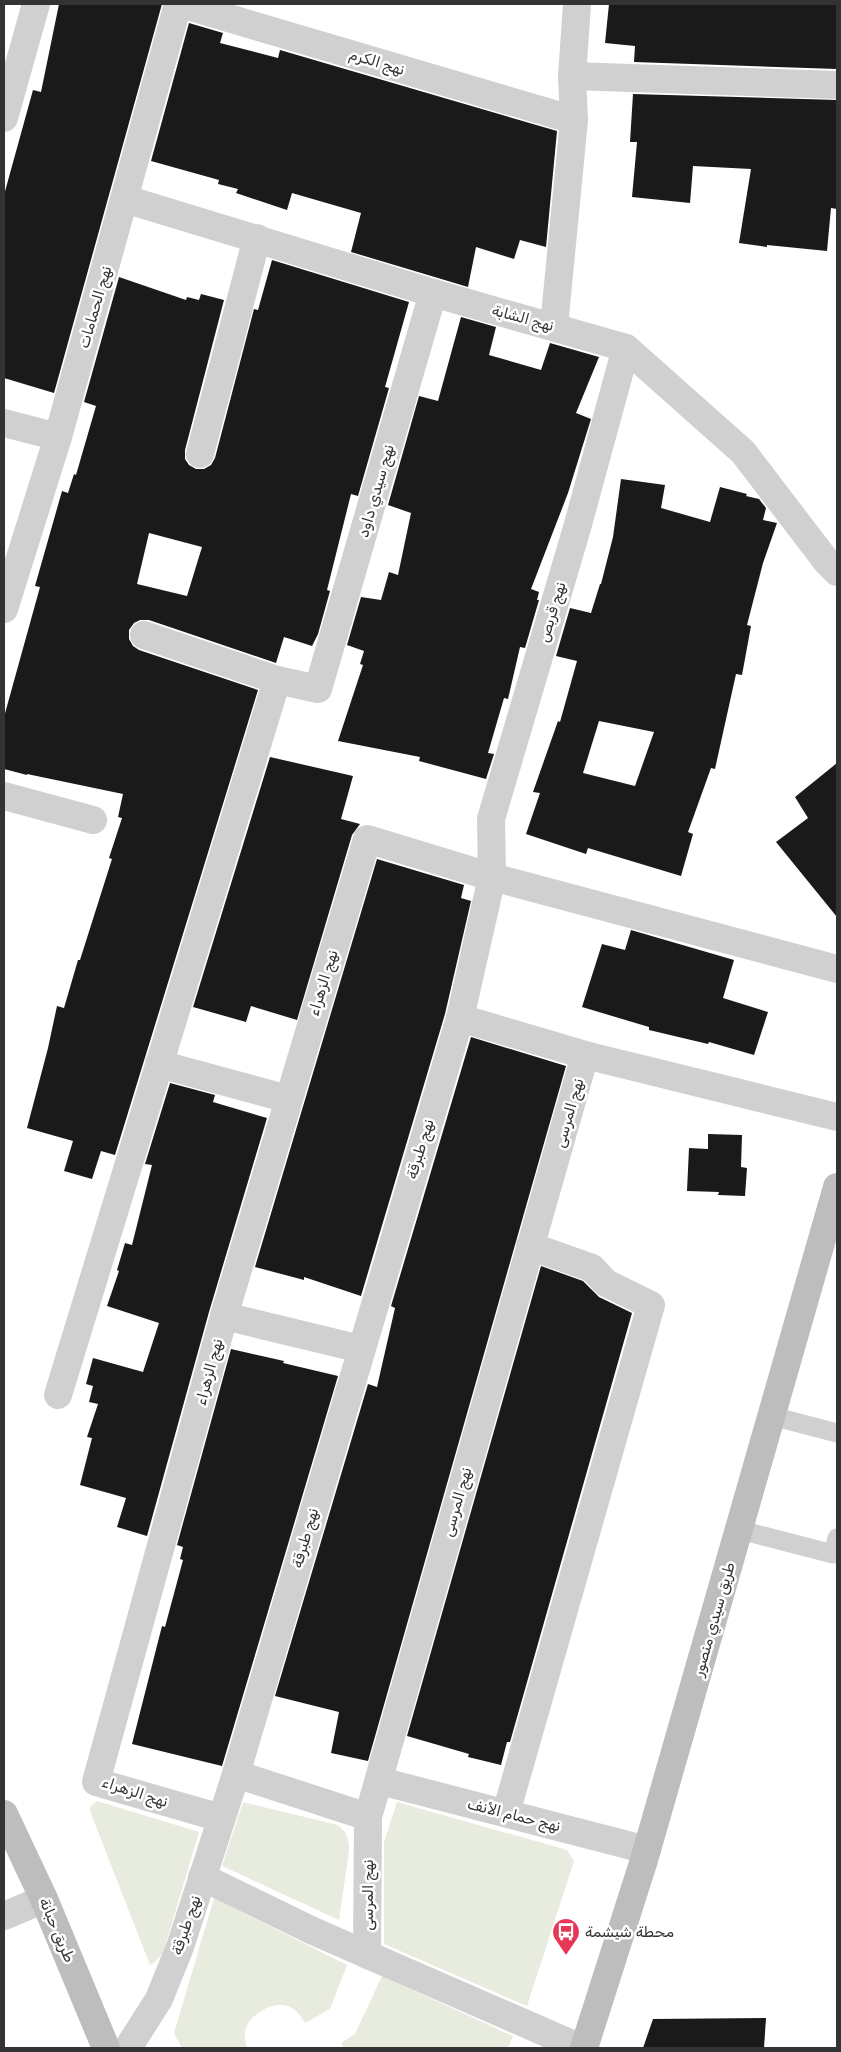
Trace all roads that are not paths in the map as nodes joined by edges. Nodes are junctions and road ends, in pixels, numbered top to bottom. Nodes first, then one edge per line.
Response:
1 (36, 4) edge
2 (180, 4) edge
3 (577, 4) edge
4 (572, 76) junction
5 (837, 85) edge
6 (4, 118) edge
7 (574, 120) junction
8 (125, 199) junction
9 (257, 238) junction
10 (433, 293) junction
11 (554, 326) junction
12 (626, 348) junction
13 (4, 423) edge
14 (58, 438) junction
15 (200, 454) dead end
16 (837, 572) edge
17 (4, 609) edge
18 (144, 635) dead end
19 (277, 680) junction
20 (4, 796) edge
21 (93, 820) dead end
22 (492, 877) junction
23 (837, 969) edge
24 (460, 1018) junction
25 (585, 1055) junction
26 (158, 1064) junction
27 (288, 1100) junction
28 (837, 1117) edge
29 (835, 1200) edge
30 (530, 1246) junction
31 (224, 1316) junction
32 (361, 1349) junction
33 (58, 1395) dead end
34 (772, 1416) junction
35 (837, 1433) edge
36 (740, 1530) junction
37 (837, 1538) edge
38 (236, 1774) junction
39 (380, 1781) junction
40 (506, 1813) junction
41 (4, 1814) edge
42 (368, 1817) junction
43 (221, 1818) junction
44 (647, 1850) junction
45 (202, 1877) junction
46 (44, 1900) junction
47 (4, 1916) edge
48 (367, 1955) junction
49 (106, 2048) edge
50 (128, 2048) edge
51 (583, 2048) edge

1 - 6 street
2 - 7 street, نهج الكرم
2 - 8 street, نهج الحمامات
3 - 4 street
4 - 5 street
4 - 7 street
7 - 11 street
8 - 9 street, نهج الشابة
8 - 14 street, نهج الحمامات
9 - 10 street, نهج الشابة
9 - 15 street
10 - 11 street, نهج الشابة
10 - 19 street, نهج سيدي داود
11 - 12 street, نهج الشابة
12 - 16 street, نهج الشابة
12 - 22 street, نهج قربص
13 - 14 street
14 - 17 street, نهج الحمامات
18 - 19 street
19 - 26 street
20 - 21 street
22 - 23 street
22 - 24 street, نهج قربص
22 - 27 street, نهج الزهراء
24 - 25 street
24 - 32 street, نهج طبرقة
25 - 28 street
25 - 30 street, نهج المرسى
26 - 27 street
26 - 33 street
27 - 31 street, نهج الزهراء
29 - 34 main road, طريق سيدي منصور
30 - 39 street, نهج المرسى
30 - 40 street
31 - 32 street
31 - 43 street, نهج الزهراء
32 - 38 street, نهج طبرقة
34 - 35 lane
34 - 36 main road, طريق سيدي منصور
36 - 37 lane
36 - 44 main road, طريق سيدي منصور
38 - 42 street
38 - 43 street, نهج طبرقة
39 - 40 street, نهج حمام الأنف
39 - 42 street, نهج المرسى
40 - 44 street, نهج حمام الأنف
41 - 46 main road, طريق حبانة
42 - 48 street, نهج المرسى
43 - 45 street, نهج طبرقة
44 - 51 main road, طريق سيدي منصور
45 - 48 street
45 - 50 street, نهج طبرقة
46 - 47 street
46 - 49 main road, طريق حبانة
48 - 51 street

